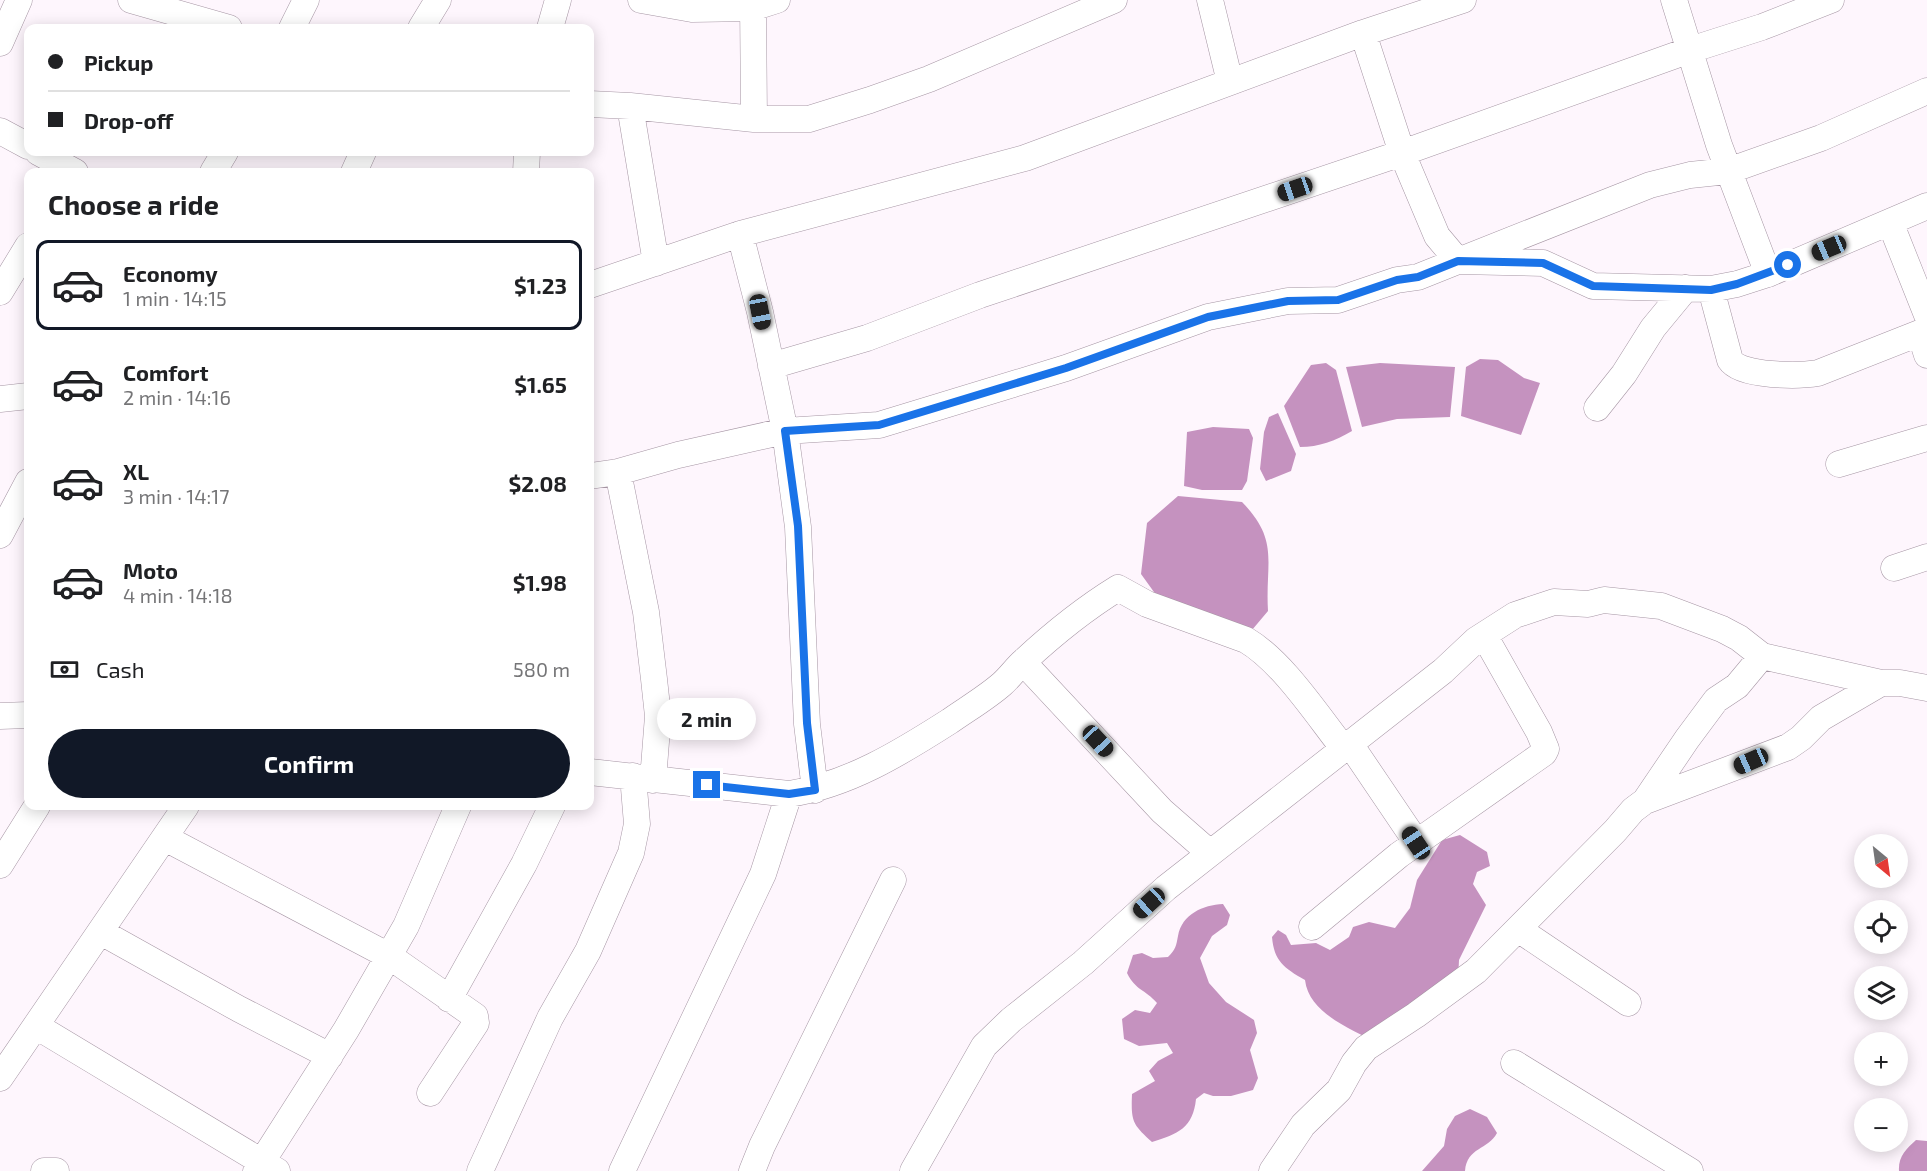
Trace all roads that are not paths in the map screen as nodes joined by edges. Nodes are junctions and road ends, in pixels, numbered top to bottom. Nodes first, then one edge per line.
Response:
1 (19, 0) edge
2 (131, 0) edge
3 (306, 0) edge
4 (438, 0) edge
5 (558, 0) edge
6 (641, 0) edge
7 (777, 0) edge
8 (1114, 0) edge
9 (1210, 0) edge
10 (1463, 0) edge
11 (1674, 0) edge
12 (1831, 0) edge
13 (752, 4) edge
14 (160, 13) edge
15 (211, 24) edge
16 (294, 24) edge
17 (423, 24) edge
18 (551, 24) edge
19 (1363, 33) junction
20 (0, 43) edge
21 (1690, 50) junction
22 (1230, 82) junction
23 (1927, 91) edge
24 (594, 104) edge
25 (630, 106) junction
26 (754, 119) junction
27 (0, 130) edge
28 (24, 144) edge
29 (1402, 153) junction
30 (45, 156) edge
31 (67, 168) edge
32 (1728, 171) junction
33 (1927, 207) edge
34 (1890, 222) junction
35 (740, 234) junction
36 (24, 253) edge
37 (1458, 261) junction
38 (656, 263) junction
39 (1768, 274) junction
40 (594, 284) edge
41 (1699, 289) junction
42 (0, 292) edge
43 (1925, 333) edge
44 (771, 366) junction
45 (24, 396) edge
46 (0, 399) edge
47 (1597, 408) dead end
48 (785, 431) junction
49 (1927, 438) edge
50 (1839, 464) dead end
51 (618, 472) junction
52 (594, 475) edge
53 (24, 490) edge
54 (0, 535) edge
55 (1927, 557) edge
56 (1894, 568) dead end
57 (1484, 635) junction
58 (1762, 656) junction
59 (1023, 662) junction
60 (1881, 683) junction
61 (1927, 688) edge
62 (24, 715) edge
63 (0, 716) edge
64 (1347, 747) junction
65 (594, 772) edge
66 (643, 778) junction
67 (815, 790) junction
68 (789, 794) junction
69 (1645, 801) junction
70 (34, 810) edge
71 (183, 810) edge
72 (456, 810) edge
73 (550, 810) edge
74 (165, 838) junction
75 (1416, 843) junction
76 (1210, 853) junction
77 (0, 865) edge
78 (893, 880) dead end
79 (1311, 927) dead end
80 (1518, 929) junction
81 (101, 932) junction
82 (389, 956) junction
83 (449, 999) junction
84 (1628, 1003) dead end
85 (36, 1026) junction
86 (330, 1056) junction
87 (1514, 1063) dead end
88 (0, 1078) edge
89 (430, 1093) dead end
90 (265, 1168) edge
91 (44, 1171) edge
92 (56, 1171) edge
93 (480, 1171) edge
94 (622, 1171) edge
95 (752, 1171) edge
96 (913, 1171) edge
97 (1272, 1171) edge
98 (1690, 1171) edge

1 - 20 street
2 - 14 street
3 - 16 street
4 - 17 street
5 - 18 street
6 - 13 street
7 - 13 street
8 - 26 street
9 - 22 street
10 - 19 street
11 - 21 street
12 - 21 street
13 - 26 street
14 - 15 street
19 - 22 street
19 - 29 street
21 - 29 street
21 - 32 street
22 - 35 street
23 - 32 street
24 - 25 street
25 - 26 street
25 - 38 street
27 - 28 street
29 - 37 street
29 - 44 street
30 - 31 street
32 - 37 street
32 - 39 street
33 - 34 street
34 - 39 street
34 - 43 street
35 - 38 street
35 - 44 street
36 - 42 street
37 - 41 street
37 - 48 street
38 - 40 street
39 - 41 street
41 - 43 street
41 - 47 street
44 - 48 street
45 - 46 street
48 - 51 street
48 - 67 street
49 - 50 street
51 - 52 street
51 - 66 street
53 - 54 street
55 - 56 street
57 - 58 street
57 - 64 street
57 - 75 street
58 - 60 street
58 - 69 street
59 - 64 street
59 - 67 street
59 - 76 street
60 - 61 street
60 - 69 street
62 - 63 street
64 - 75 street
64 - 76 street
65 - 66 street
66 - 68 street
66 - 93 street
67 - 68 street
68 - 94 street
69 - 80 street
70 - 77 street
71 - 74 street
72 - 82 street
73 - 83 street
74 - 81 street
74 - 82 street
75 - 79 street
76 - 96 street
78 - 95 street
80 - 84 street
80 - 97 street
81 - 85 street
81 - 86 street
82 - 83 street
82 - 86 street
83 - 89 street
85 - 88 street
85 - 90 street
86 - 90 street
87 - 98 street
91 - 92 street

